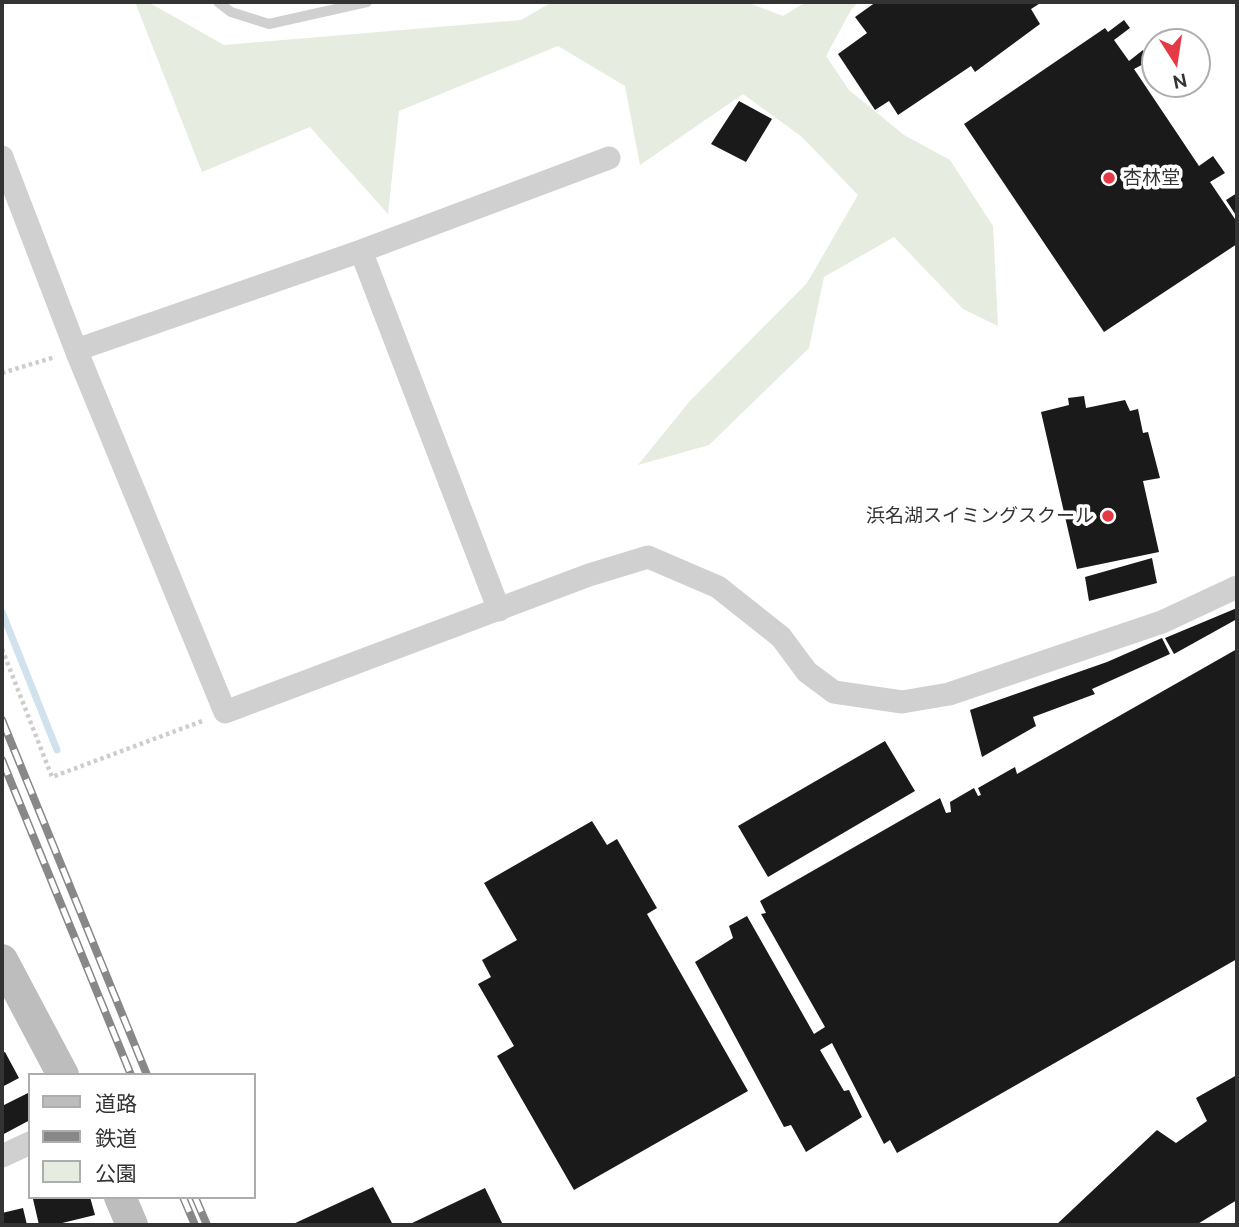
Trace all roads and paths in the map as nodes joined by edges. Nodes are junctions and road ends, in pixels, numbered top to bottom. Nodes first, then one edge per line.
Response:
1 (218, 2) edge
2 (367, 2) edge
3 (329, 6) edge
4 (2, 157) edge
5 (608, 158) dead end
6 (361, 251) junction
7 (76, 351) junction
8 (2, 373) edge
9 (1237, 587) edge
10 (499, 610) junction
11 (2, 649) edge
12 (225, 712) junction
13 (2, 960) edge
14 (62, 1073) edge
15 (28, 1144) edge
16 (2, 1156) edge

1 - 3 lane
2 - 3 lane
4 - 7 street
5 - 6 street
6 - 7 street
6 - 10 street
7 - 8 path
7 - 12 street
9 - 10 street
10 - 12 street
11 - 12 path
13 - 14 street
15 - 16 street

